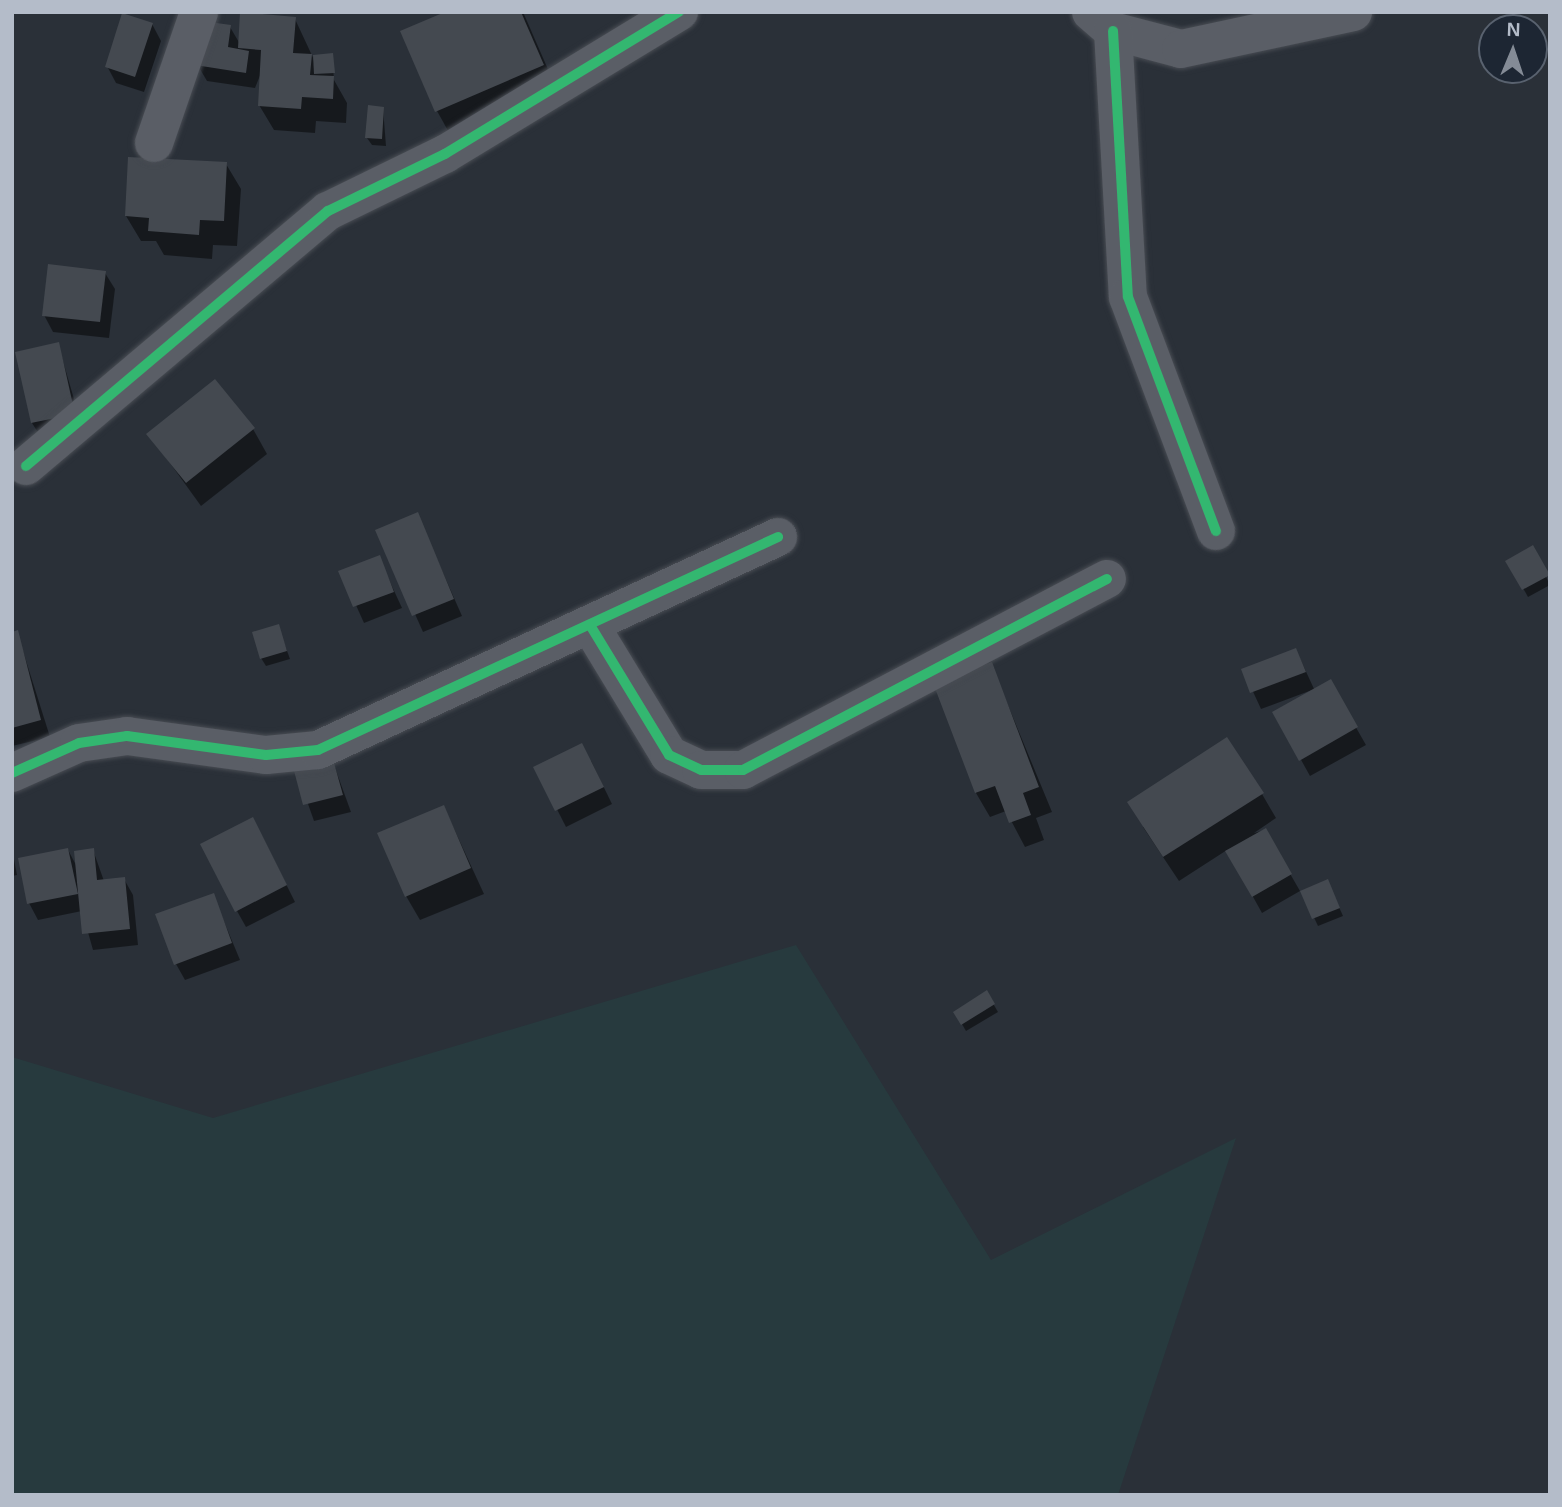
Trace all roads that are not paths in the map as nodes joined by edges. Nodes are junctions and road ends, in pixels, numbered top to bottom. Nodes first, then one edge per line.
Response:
1 (199, 12) edge
2 (679, 12) edge
3 (1353, 12) edge
4 (1102, 21) edge
5 (155, 143) dead end
6 (26, 466) dead end
7 (1216, 531) dead end
8 (778, 537) dead end
9 (1107, 579) dead end
10 (590, 625) junction
11 (12, 773) edge

1 - 5 street
2 - 6 street
3 - 4 street
4 - 7 street
8 - 10 street
9 - 10 street
10 - 11 street

